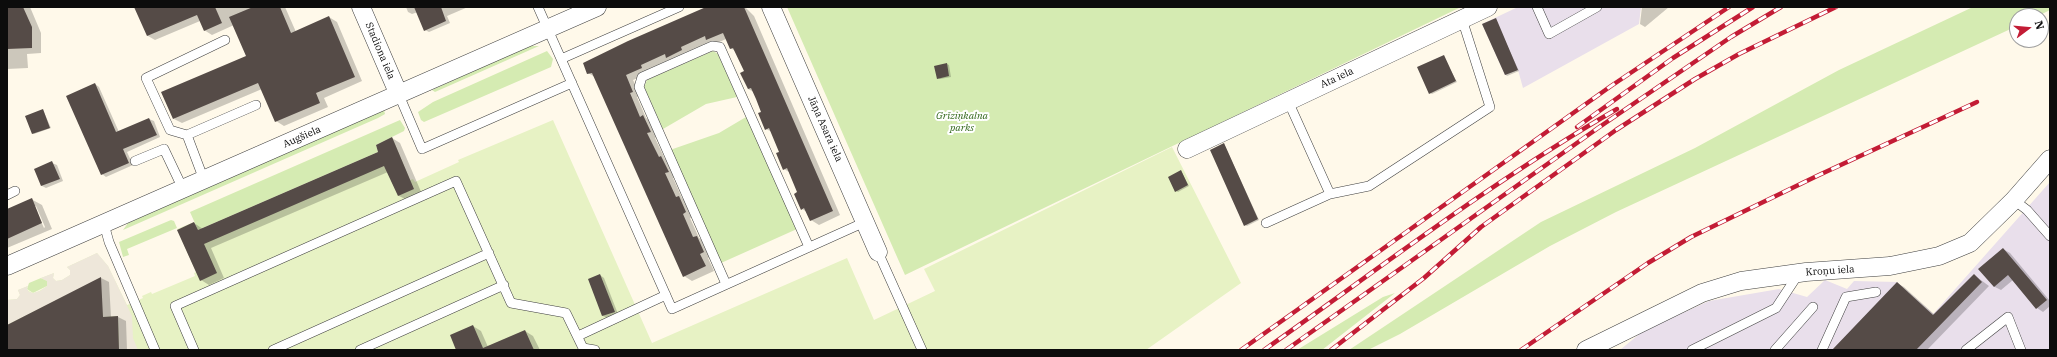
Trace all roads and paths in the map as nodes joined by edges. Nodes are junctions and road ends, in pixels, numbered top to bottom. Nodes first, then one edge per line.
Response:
1 (361, 7) edge
2 (538, 7) edge
3 (597, 7) edge
4 (679, 7) edge
5 (771, 7) edge
6 (1488, 7) edge
7 (1538, 7) edge
8 (1597, 7) edge
9 (1462, 19) junction
10 (548, 29) junction
11 (225, 40) dead end
12 (561, 59) junction
13 (572, 83) junction
14 (399, 95) junction
15 (1288, 101) junction
16 (256, 105) dead end
17 (187, 135) junction
18 (1187, 149) dead end
19 (2050, 159) edge
20 (135, 161) dead end
21 (204, 180) junction
22 (183, 189) junction
23 (1330, 194) junction
24 (2014, 200) junction
25 (865, 222) junction
26 (1266, 223) dead end
27 (104, 224) junction
28 (2050, 236) edge
29 (809, 247) junction
30 (878, 252) joint
31 (489, 253) junction
32 (7, 266) edge
33 (1799, 273) junction
34 (726, 284) junction
35 (504, 285) junction
36 (1876, 292) dead end
37 (666, 295) junction
38 (1813, 307) dead end
39 (578, 336) junction
40 (583, 349) edge
41 (155, 350) edge
42 (194, 350) edge
43 (274, 350) edge
44 (360, 350) edge
45 (595, 350) edge
46 (922, 350) edge
47 (1586, 350) edge
48 (1692, 350) edge
49 (1775, 350) edge
50 (1822, 350) edge
51 (1966, 350) edge
52 (2021, 350) edge

1 - 14 street, Stadiona iela
2 - 10 lane
3 - 10 street, Augšiela
4 - 12 lane
5 - 25 street, Jāņa Asara iela
6 - 9 street, Ata iela
7 - 8 lane
9 - 15 street, Ata iela
9 - 23 lane
10 - 12 lane
10 - 14 street, Augšiela
11 - 17 lane
12 - 13 lane
13 - 14 lane
13 - 37 lane
14 - 21 street, Augšiela
15 - 18 street, Ata iela
15 - 23 lane
16 - 17 lane
17 - 21 lane
19 - 24 street, Kroņu iela
20 - 22 lane
21 - 22 street, Augšiela
22 - 27 street, Augšiela
23 - 26 lane
24 - 28 lane
24 - 33 street, Kroņu iela
25 - 29 lane
25 - 30 street, Jāņa Asara iela
27 - 32 street, Augšiela
27 - 41 lane
29 - 34 lane
29 - 34 lane
30 - 46 lane
31 - 35 lane
31 - 42 lane
31 - 43 lane
33 - 47 street, Kroņu iela
33 - 48 lane
34 - 37 lane
35 - 39 lane
35 - 44 lane
36 - 50 lane
37 - 39 lane
38 - 49 lane
39 - 40 lane
40 - 45 lane
51 - 52 lane

